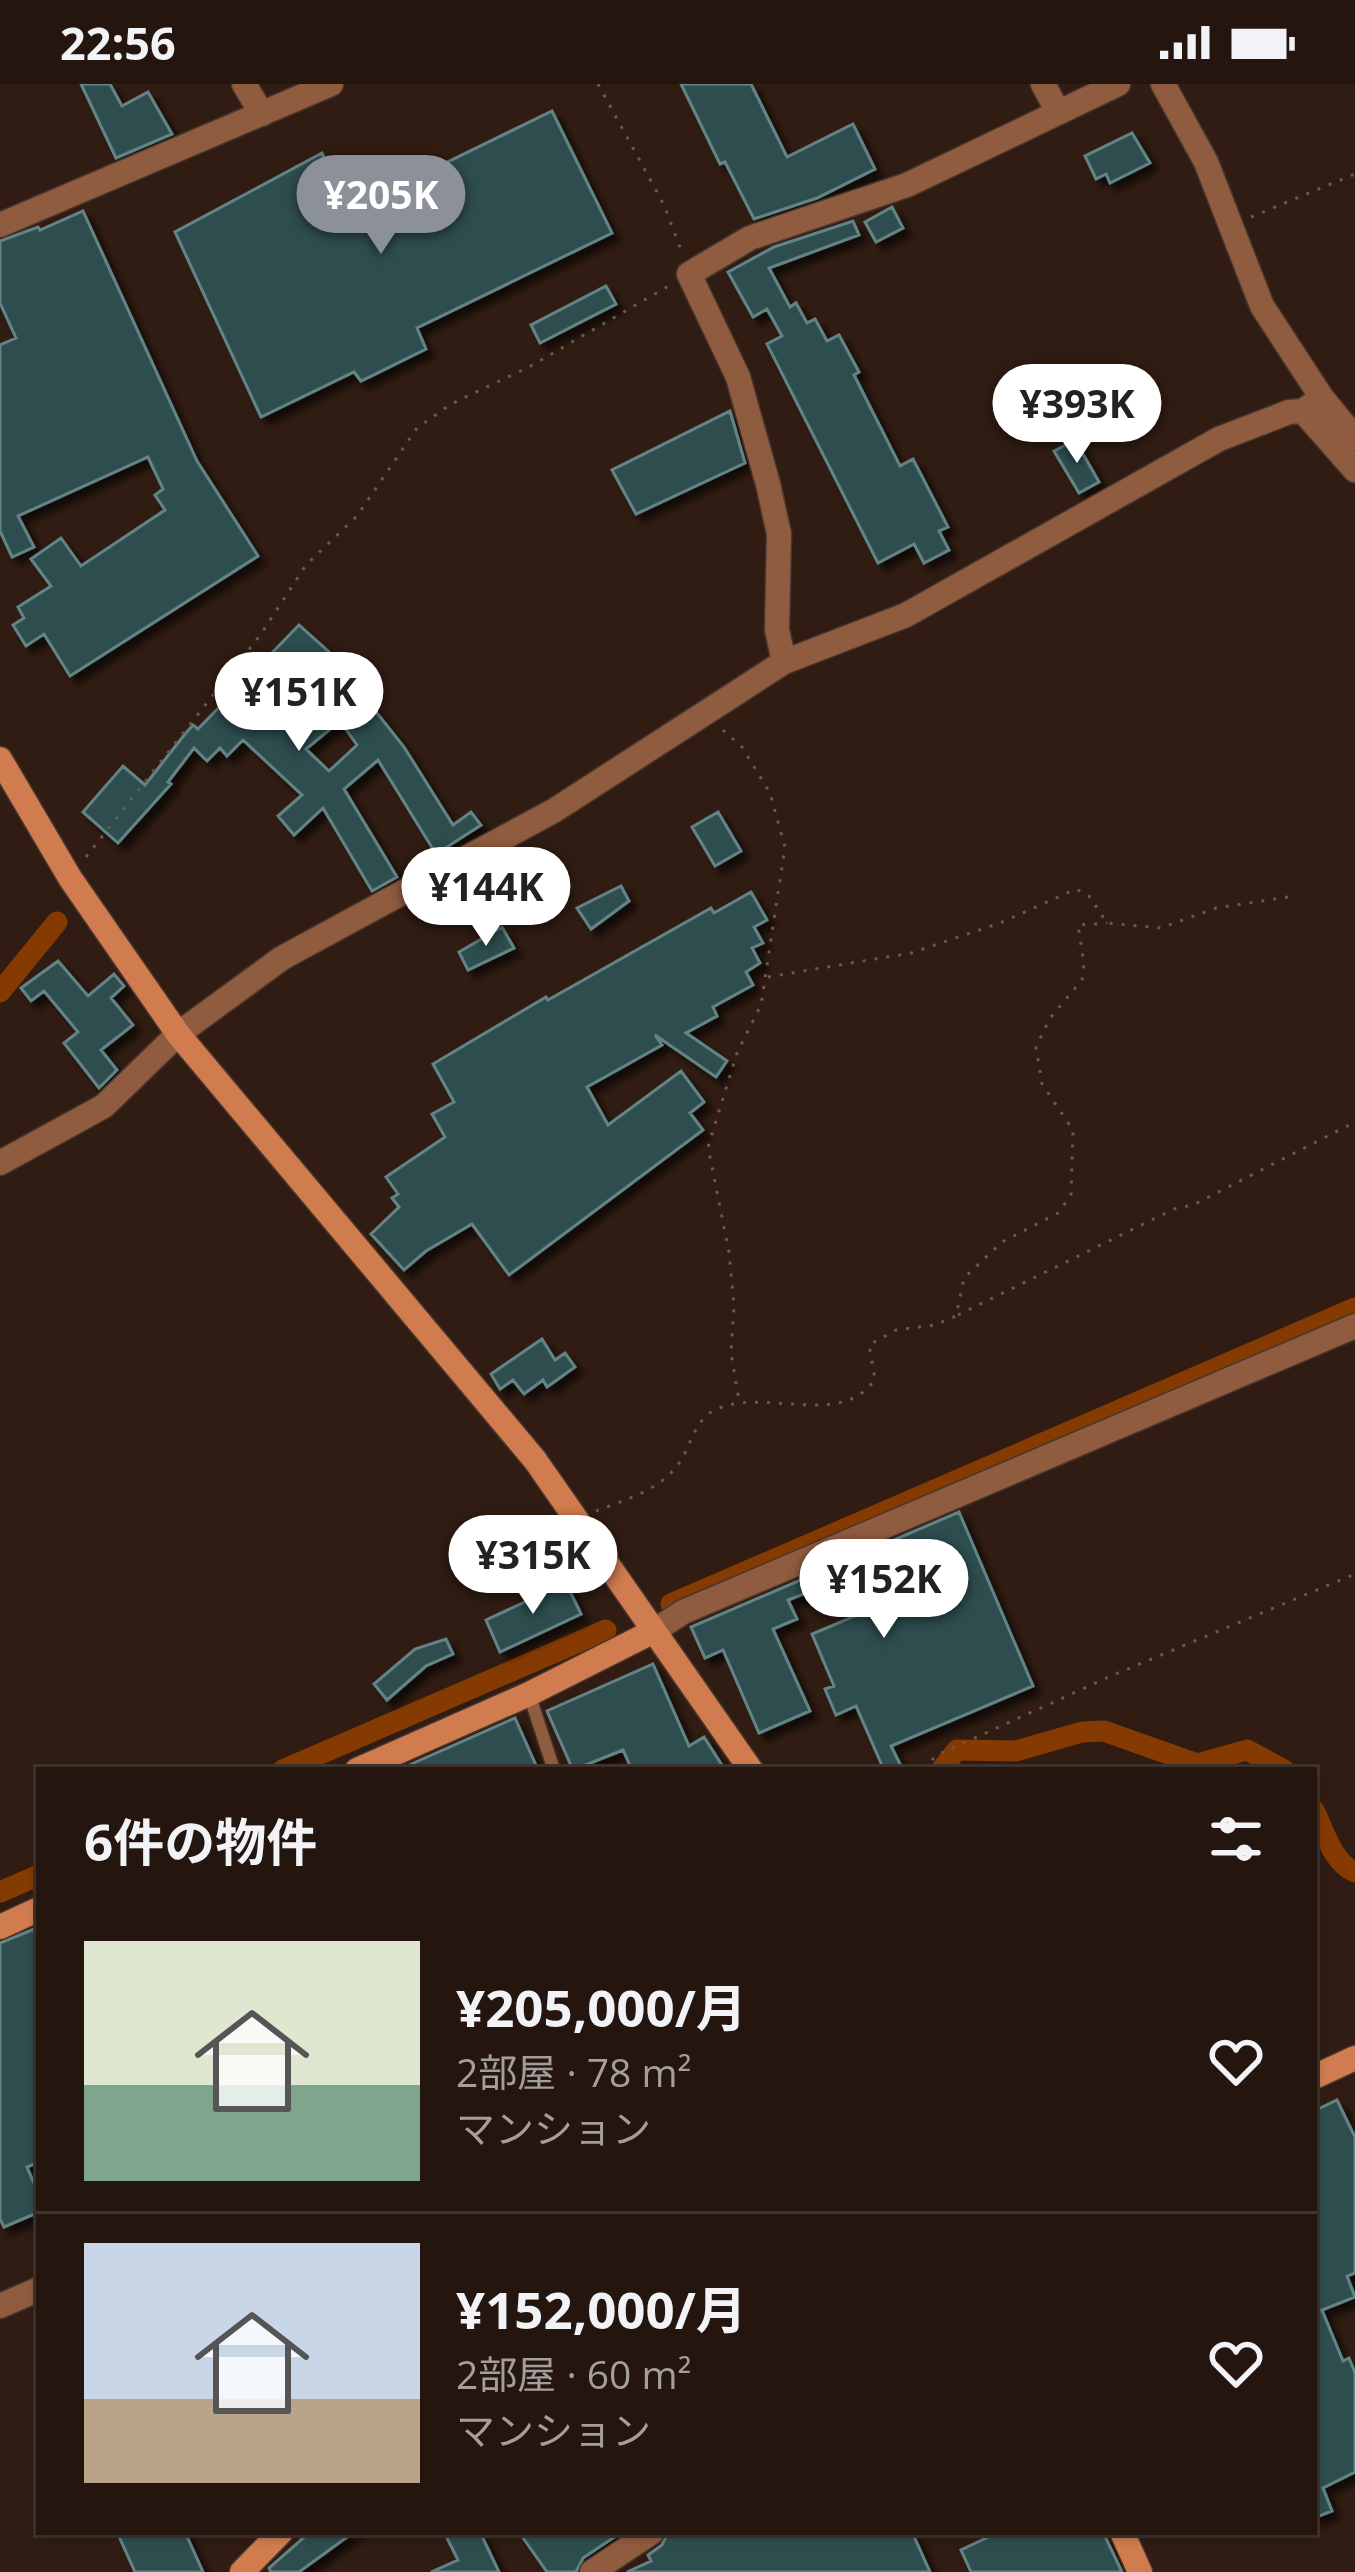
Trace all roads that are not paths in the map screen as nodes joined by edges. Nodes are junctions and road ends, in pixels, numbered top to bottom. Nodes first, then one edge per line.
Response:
1 (244, 84) edge
2 (331, 84) edge
3 (1043, 84) edge
4 (1118, 84) edge
5 (1163, 84) edge
6 (1057, 110) junction
7 (262, 114) junction
8 (0, 225) edge
9 (1312, 404) junction
10 (1355, 437) edge
11 (1355, 470) edge
12 (784, 662) junction
13 (0, 759) edge
14 (178, 1034) junction
15 (0, 1162) edge
16 (1355, 1326) edge
17 (654, 1631) junction
18 (530, 1694) junction
19 (364, 1767) edge
20 (553, 1767) edge
21 (749, 1767) edge
22 (36, 1911) edge
23 (0, 1927) edge
24 (1355, 2058) edge
25 (1317, 2076) edge
26 (36, 2290) edge
27 (0, 2306) edge
28 (278, 2535) edge
29 (649, 2535) edge
30 (1122, 2535) edge
31 (624, 2563) edge
32 (242, 2572) edge
33 (592, 2572) edge
34 (1140, 2572) edge

1 - 7 street
2 - 7 street
3 - 6 street
4 - 6 street
5 - 9 street
6 - 12 street
7 - 8 street
9 - 10 street
9 - 11 street
9 - 12 street
12 - 14 street
13 - 14 street
14 - 15 street
14 - 17 street
16 - 17 street
17 - 18 street
17 - 21 street
18 - 19 street
18 - 20 lane
22 - 23 street
24 - 25 street
26 - 27 street
28 - 32 street
29 - 31 street
30 - 34 street
31 - 33 street

